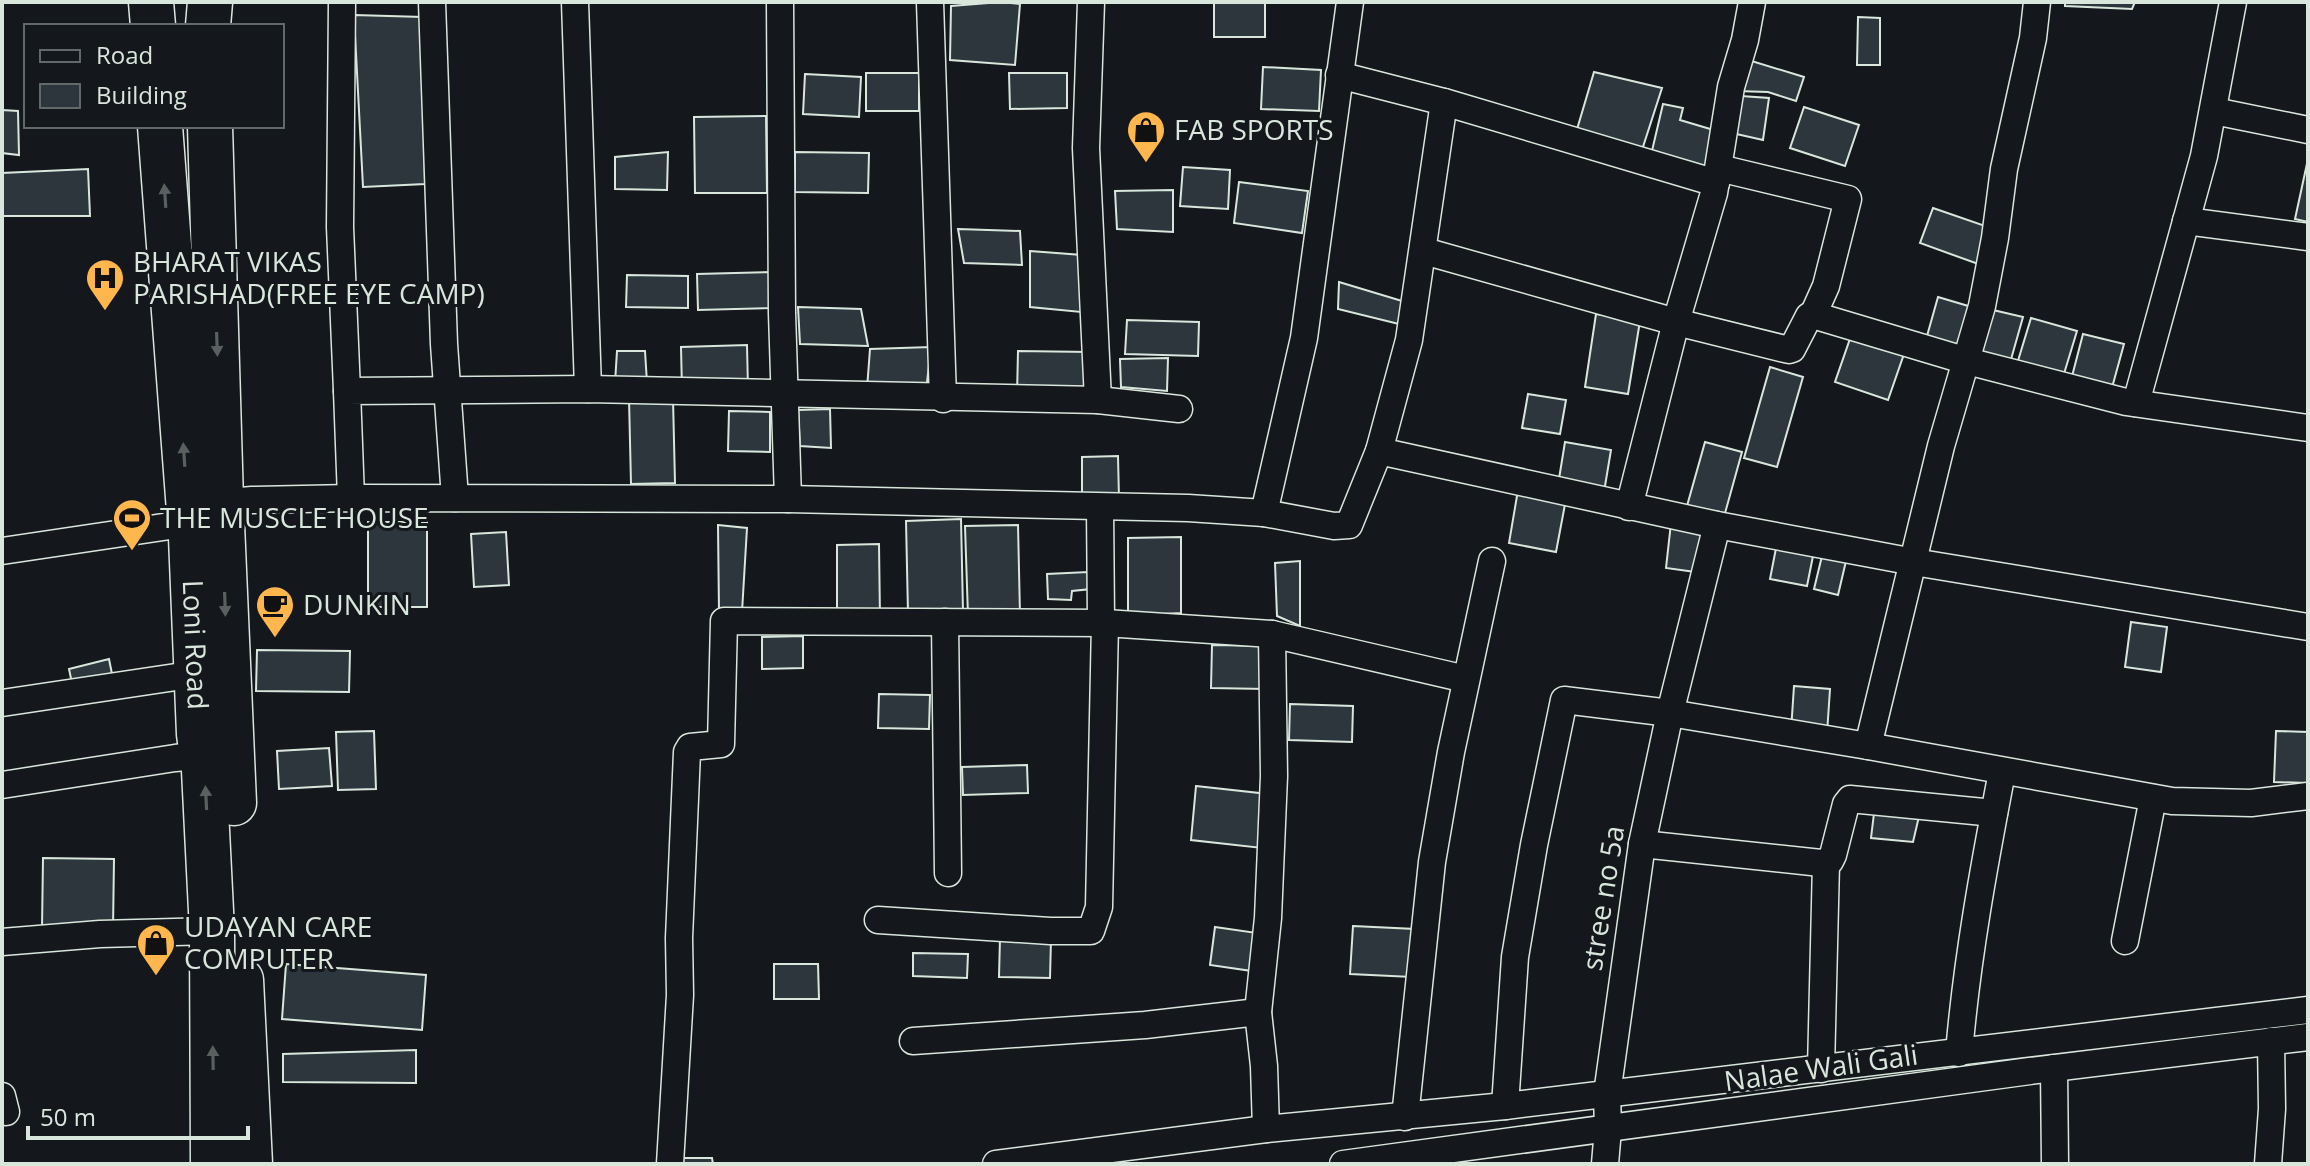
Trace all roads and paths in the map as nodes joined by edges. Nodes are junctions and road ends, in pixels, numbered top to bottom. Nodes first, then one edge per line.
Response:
1 (151, 2) edge
2 (210, 2) edge
3 (342, 2) edge
4 (432, 2) edge
5 (575, 2) edge
6 (780, 2) edge
7 (930, 2) edge
8 (1091, 2) edge
9 (1350, 2) edge
10 (1752, 2) edge
11 (2037, 2) edge
12 (2233, 2) edge
13 (153, 24) edge
14 (208, 24) edge
15 (1339, 75) junction
16 (1444, 102) junction
17 (2214, 111) junction
18 (160, 128) edge
19 (210, 128) edge
20 (2308, 130) edge
21 (1718, 176) junction
22 (2186, 221) junction
23 (2308, 237) edge
24 (1424, 251) junction
25 (1813, 315) junction
26 (1676, 322) junction
27 (1967, 361) junction
28 (588, 389) junction
29 (446, 390) junction
30 (347, 391) junction
31 (784, 394) junction
32 (943, 399) junction
33 (1098, 400) junction
34 (2136, 403) junction
35 (1179, 409) dead end
36 (2308, 428) edge
37 (1379, 451) junction
38 (351, 498) junction
39 (455, 498) junction
40 (788, 499) junction
41 (1100, 507) junction
42 (1629, 507) junction
43 (200, 510) junction
44 (1264, 513) junction
45 (1717, 525) junction
46 (2, 551) edge
47 (1492, 561) dead end
48 (1914, 562) junction
49 (945, 622) junction
50 (1105, 623) junction
51 (2308, 627) edge
52 (1272, 634) junction
53 (196, 674) junction
54 (1466, 679) junction
55 (2, 703) edge
56 (1670, 713) junction
57 (1868, 746) junction
58 (217, 754) junction
59 (2002, 772) junction
60 (2, 785) edge
61 (2308, 796) edge
62 (2153, 798) junction
63 (1994, 813) junction
64 (1642, 844) junction
65 (1826, 863) junction
66 (948, 873) dead end
67 (878, 920) dead end
68 (212, 931) junction
69 (2125, 941) dead end
70 (2, 942) edge
71 (2308, 1010) edge
72 (1258, 1012) junction
73 (2308, 1037) edge
74 (913, 1041) dead end
75 (2271, 1041) junction
76 (1959, 1053) junction
77 (2054, 1068) junction
78 (1821, 1069) junction
79 (1607, 1094) junction
80 (1505, 1106) junction
81 (1405, 1117) junction
82 (1266, 1129) junction
83 (1608, 1129) junction
84 (213, 1164) edge
85 (250, 1164) edge
86 (670, 1164) edge
87 (996, 1164) edge
88 (1343, 1164) edge
89 (1605, 1164) edge
90 (2055, 1164) edge
91 (2268, 1164) edge

1 - 13 highway
2 - 14 highway
3 - 30 street
4 - 29 street
5 - 28 street
6 - 31 street
7 - 32 street
8 - 33 street
9 - 15 street
10 - 21 street
11 - 27 street
12 - 17 street
15 - 16 street
15 - 44 street
16 - 21 street
16 - 24 street
17 - 20 street
17 - 22 street
43 -> 18 highway, Loni Road
19 -> 43 highway, Loni Road
21 - 25 street
21 - 26 street
22 - 23 street
22 - 34 street
24 - 26 street
24 - 37 street
25 - 26 street
25 - 27 street
26 - 42 street
27 - 34 street
27 - 48 street
28 - 29 street
28 - 31 street
29 - 30 street
29 - 39 street
30 - 38 street
31 - 32 street
31 - 40 street
32 - 33 street
33 - 35 street
34 - 36 street
37 - 42 street
37 - 44 street
38 - 39 street
38 - 43 street
39 - 40 street
40 - 41 street
41 - 44 street
41 - 50 street
42 - 45 street
43 - 46 street
43 - 53 highway, Loni Road
43 -> 58 highway, Loni Road
45 - 48 street
45 - 56 street, stree no 5a
47 - 54 street
48 - 51 street
48 - 57 street
49 - 50 street
49 - 66 street
49 - 86 street
50 - 52 street
50 - 67 street
52 - 54 street
52 - 72 street
53 - 55 street
53 - 58 highway, Loni Road
54 - 81 street
56 - 57 street
56 - 64 street, stree no 5a
56 - 80 street
57 - 59 street
58 - 60 street
68 -> 58 highway, Loni Road
58 - 85 highway, Loni Road
59 - 62 street
59 - 63 street
61 - 62 street
62 - 69 street
63 - 65 street
63 - 76 street
64 - 65 street
64 - 79 street, stree no 5a
65 - 78 street
68 - 70 street
84 -> 68 highway, Loni Road
71 - 76 street
72 - 74 street
72 - 82 street
73 - 75 street, Nalae Wali Gali
75 - 77 street, Nalae Wali Gali
75 - 91 street
76 - 78 street
77 - 83 street, Nalae Wali Gali
77 - 90 street
78 - 79 street
79 - 80 street
79 - 83 street, stree no 5a
80 - 81 street
81 - 82 street
82 - 87 street
83 - 88 street, Nalae Wali Gali
83 - 89 street, stree no 5a

